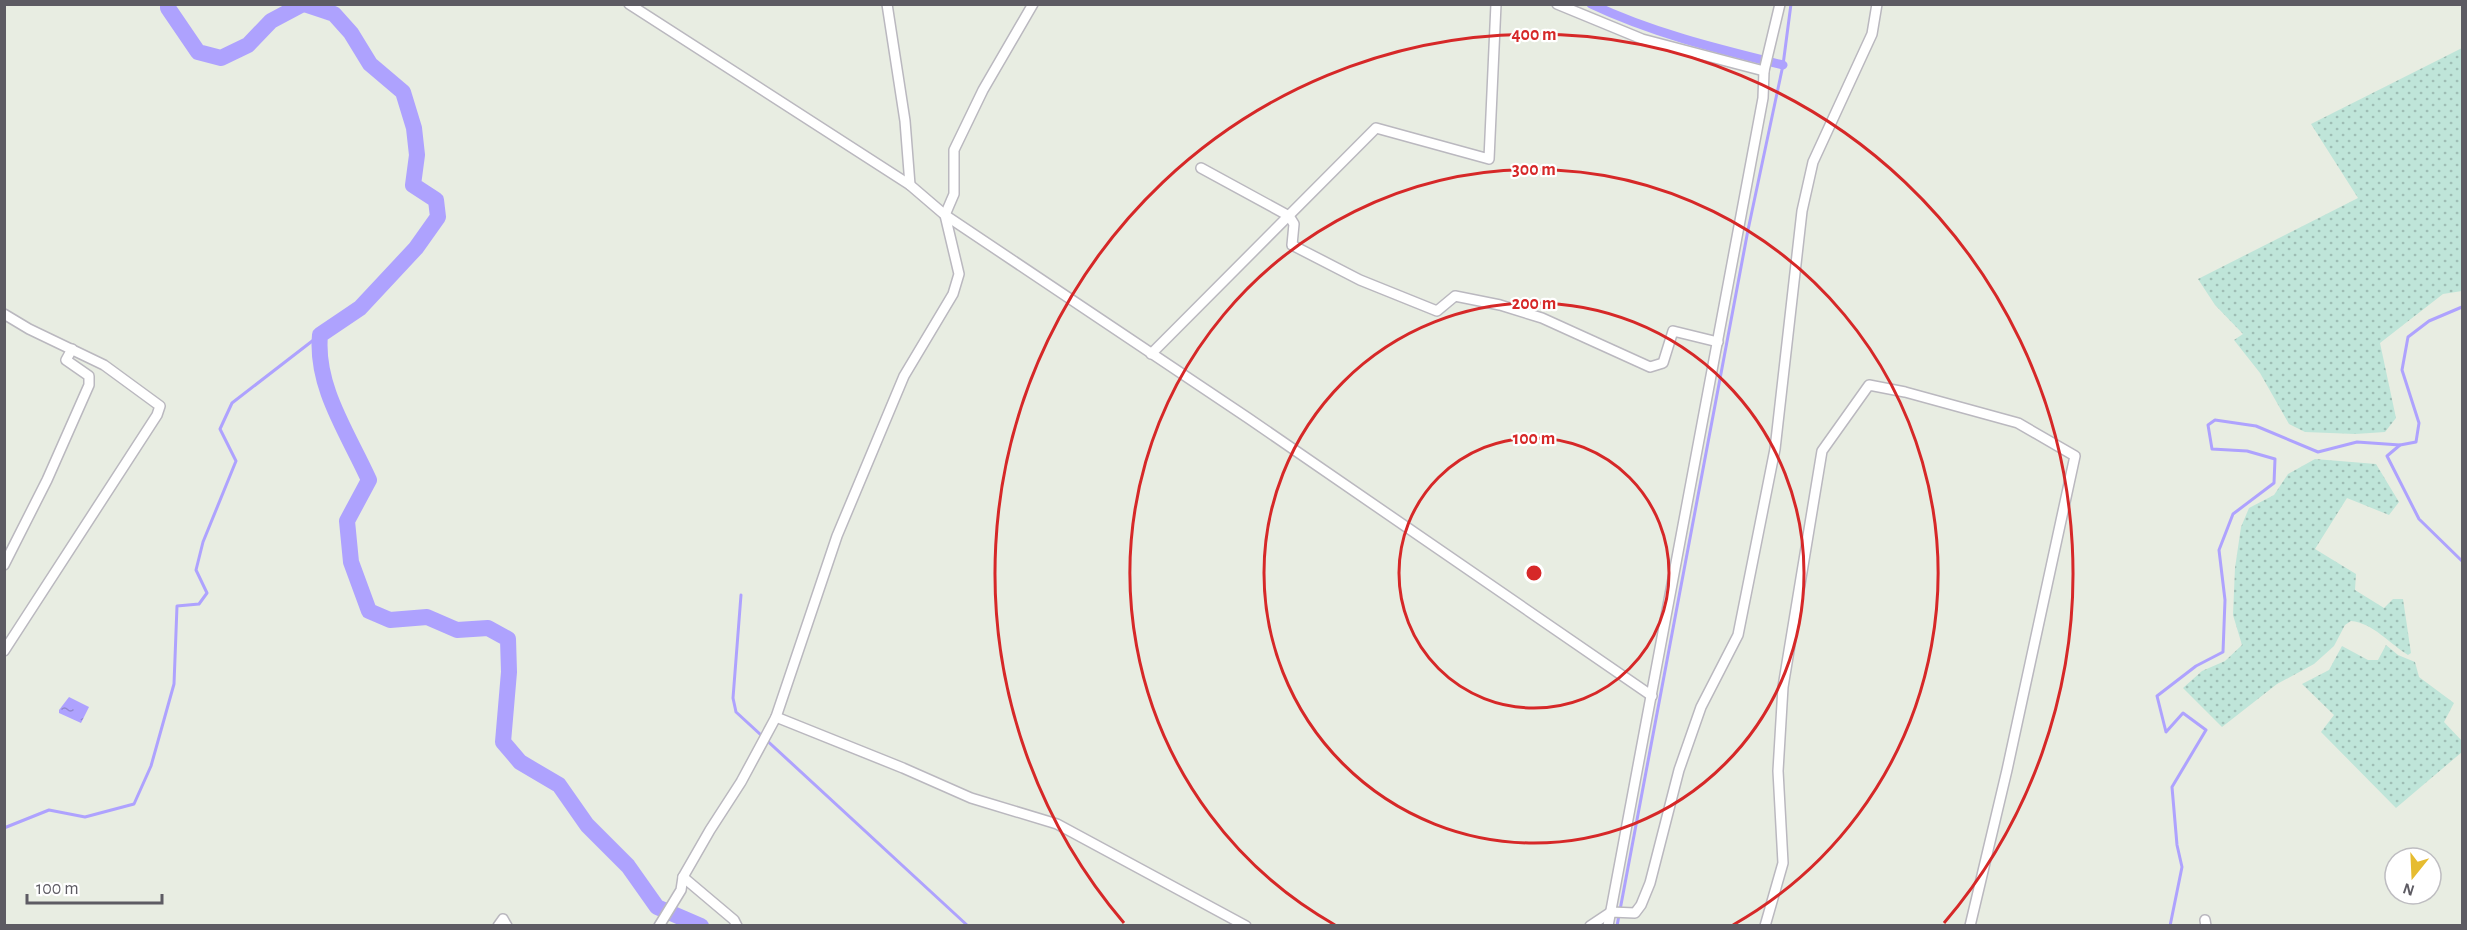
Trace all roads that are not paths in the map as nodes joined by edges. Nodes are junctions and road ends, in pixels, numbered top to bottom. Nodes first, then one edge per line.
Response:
1 (629, 4) edge
2 (887, 4) edge
3 (1033, 4) edge
4 (1496, 4) edge
5 (1557, 4) edge
6 (1780, 4) edge
7 (1878, 4) edge
8 (1764, 71) junction
9 (1201, 168) dead end
10 (910, 184) junction
11 (945, 215) junction
12 (1289, 216) junction
13 (4, 314) edge
14 (1718, 342) junction
15 (72, 349) junction
16 (1151, 354) junction
17 (4, 565) edge
18 (4, 651) edge
19 (1652, 696) junction
20 (776, 717) junction
21 (683, 877) junction
22 (1616, 912) junction
23 (498, 926) edge
24 (507, 926) edge
25 (659, 926) edge
26 (737, 926) edge
27 (1246, 926) edge
28 (1590, 926) edge
29 (1608, 926) edge
30 (1765, 926) edge
31 (1970, 926) edge

1 - 10 street
2 - 10 street
3 - 11 street
4 - 12 street
5 - 8 street
6 - 8 street
7 - 22 street
8 - 14 street
9 - 12 street
10 - 11 street
11 - 16 street
11 - 20 street
12 - 14 street
12 - 16 street
13 - 15 street
14 - 19 street
15 - 17 street
15 - 18 street
16 - 19 street
19 - 22 street
20 - 21 street
20 - 27 street
21 - 25 street
21 - 26 street
22 - 28 street
22 - 29 street
23 - 24 street
30 - 31 street

